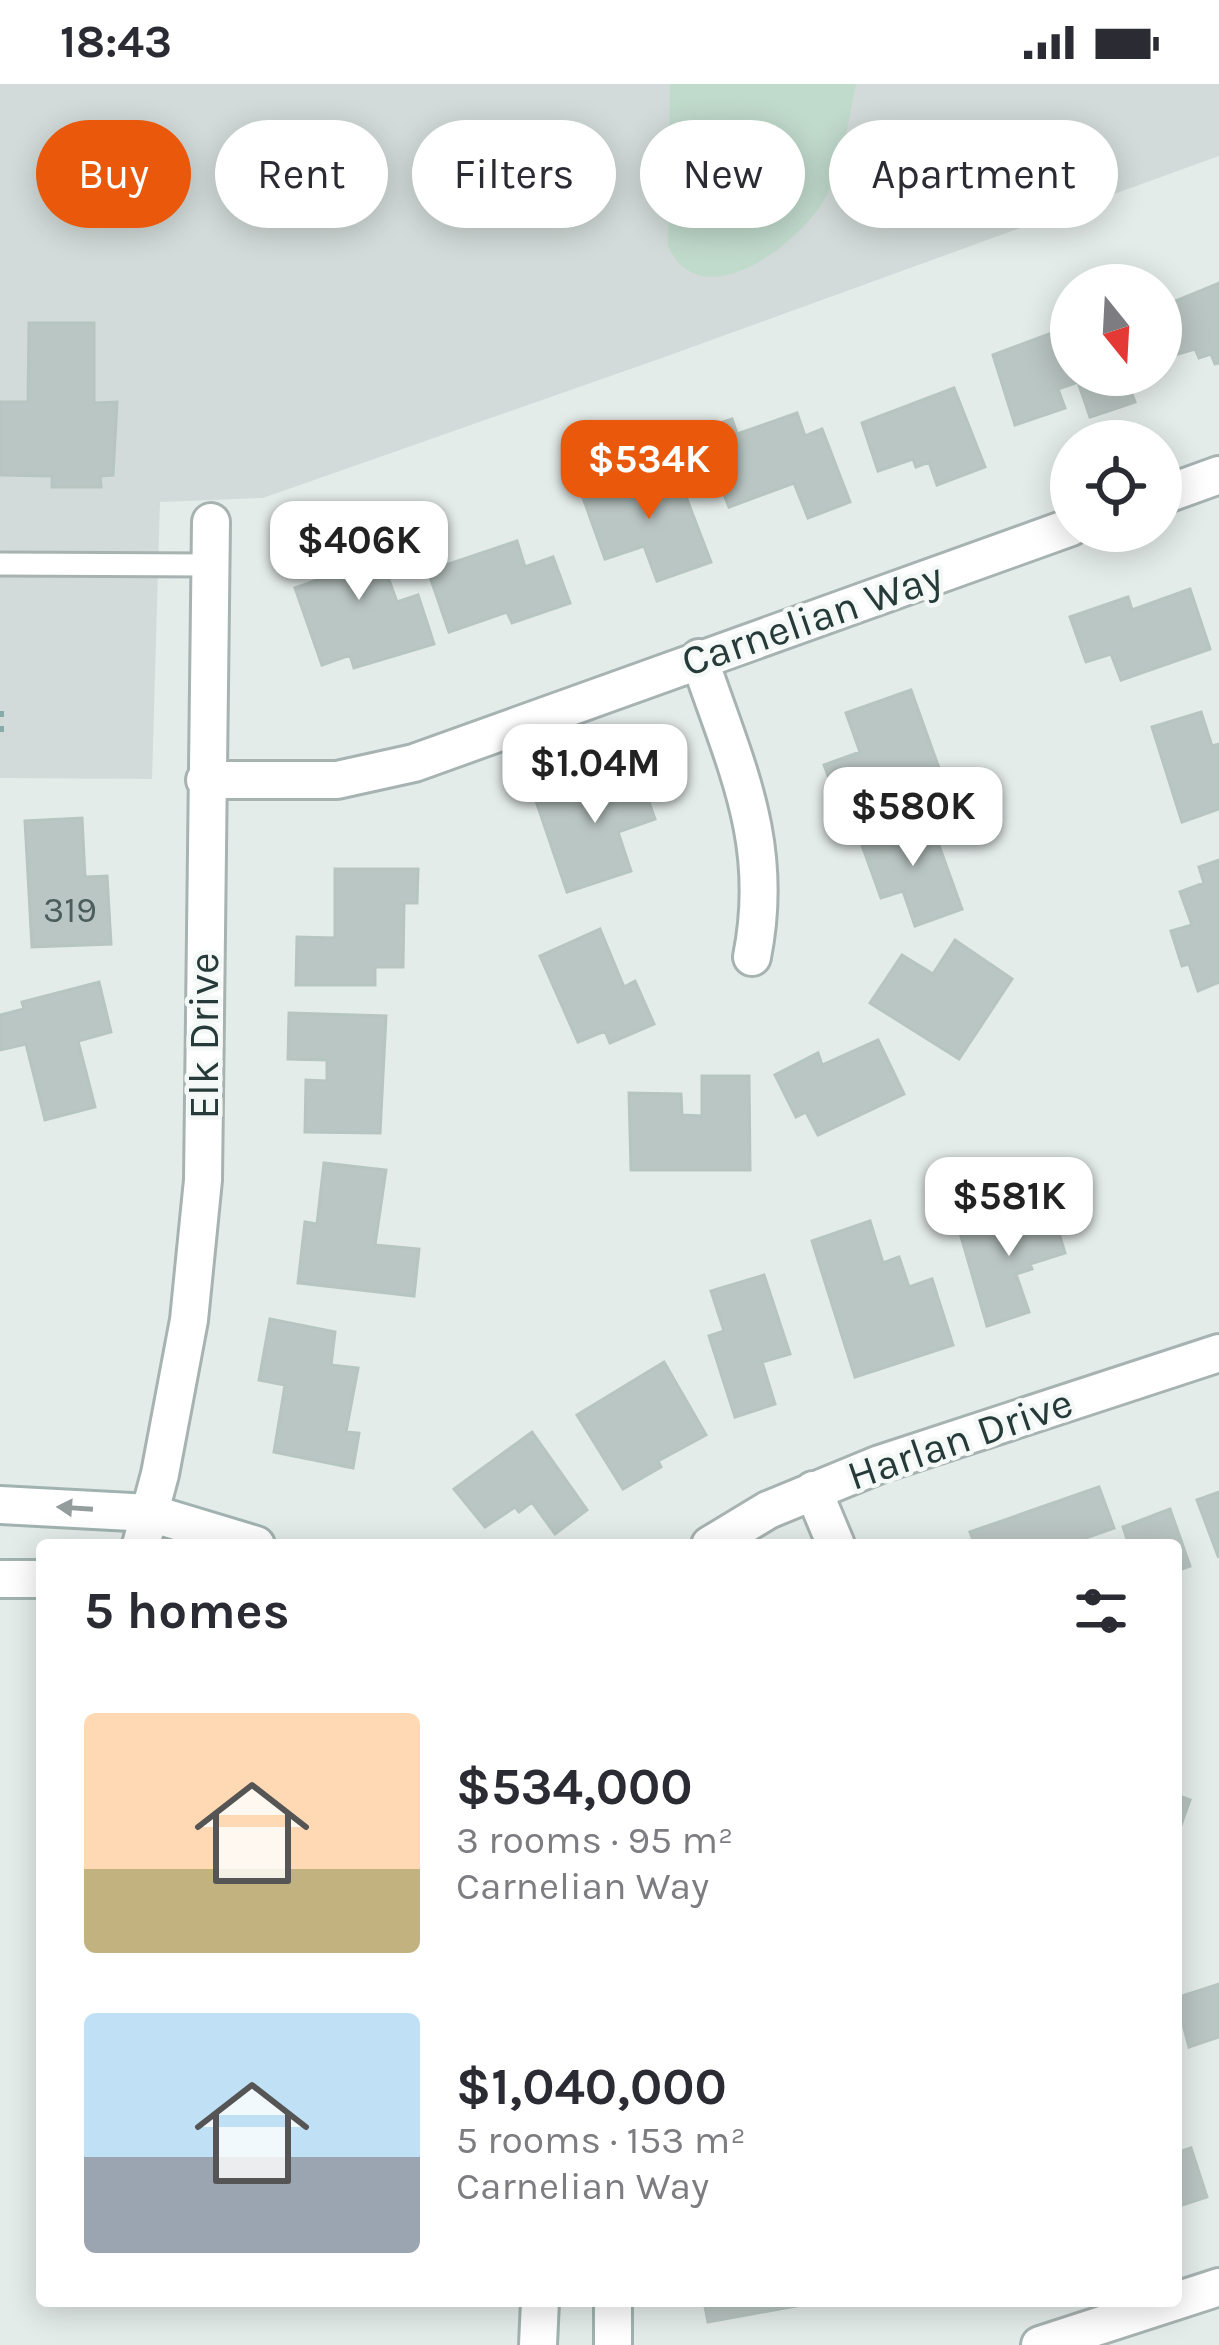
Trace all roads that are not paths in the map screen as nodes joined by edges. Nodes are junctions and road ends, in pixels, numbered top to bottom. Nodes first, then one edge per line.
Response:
1 (1219, 475) edge
2 (1182, 488) edge
3 (211, 522) dead end
4 (1050, 534) edge
5 (0, 564) edge
6 (209, 565) junction
7 (699, 658) junction
8 (205, 781) junction
9 (752, 957) dead end
10 (1219, 1353) edge
11 (813, 1490) junction
12 (0, 1505) edge
13 (145, 1529) edge
14 (214, 1539) edge
15 (720, 1539) edge
16 (833, 1539) edge
17 (0, 1579) edge
18 (36, 1579) edge
19 (1219, 2287) edge
20 (1182, 2299) edge
21 (540, 2307) edge
22 (614, 2307) edge
23 (1157, 2307) edge
24 (538, 2345) edge
25 (613, 2345) edge
26 (1040, 2345) edge

1 - 2 street
3 - 6 street, Elk Drive
4 - 7 street, Carnelian Way
5 - 6 lane
6 - 8 street, Elk Drive
7 - 8 street, Carnelian Way
7 - 9 street
8 - 13 street, Elk Drive
10 - 11 street, Harlan Drive
11 - 15 street, Harlan Drive
11 - 16 street
13 -> 12 street
13 - 14 street
17 - 18 street
19 - 20 street
21 - 24 street
22 - 25 street
23 - 26 street

